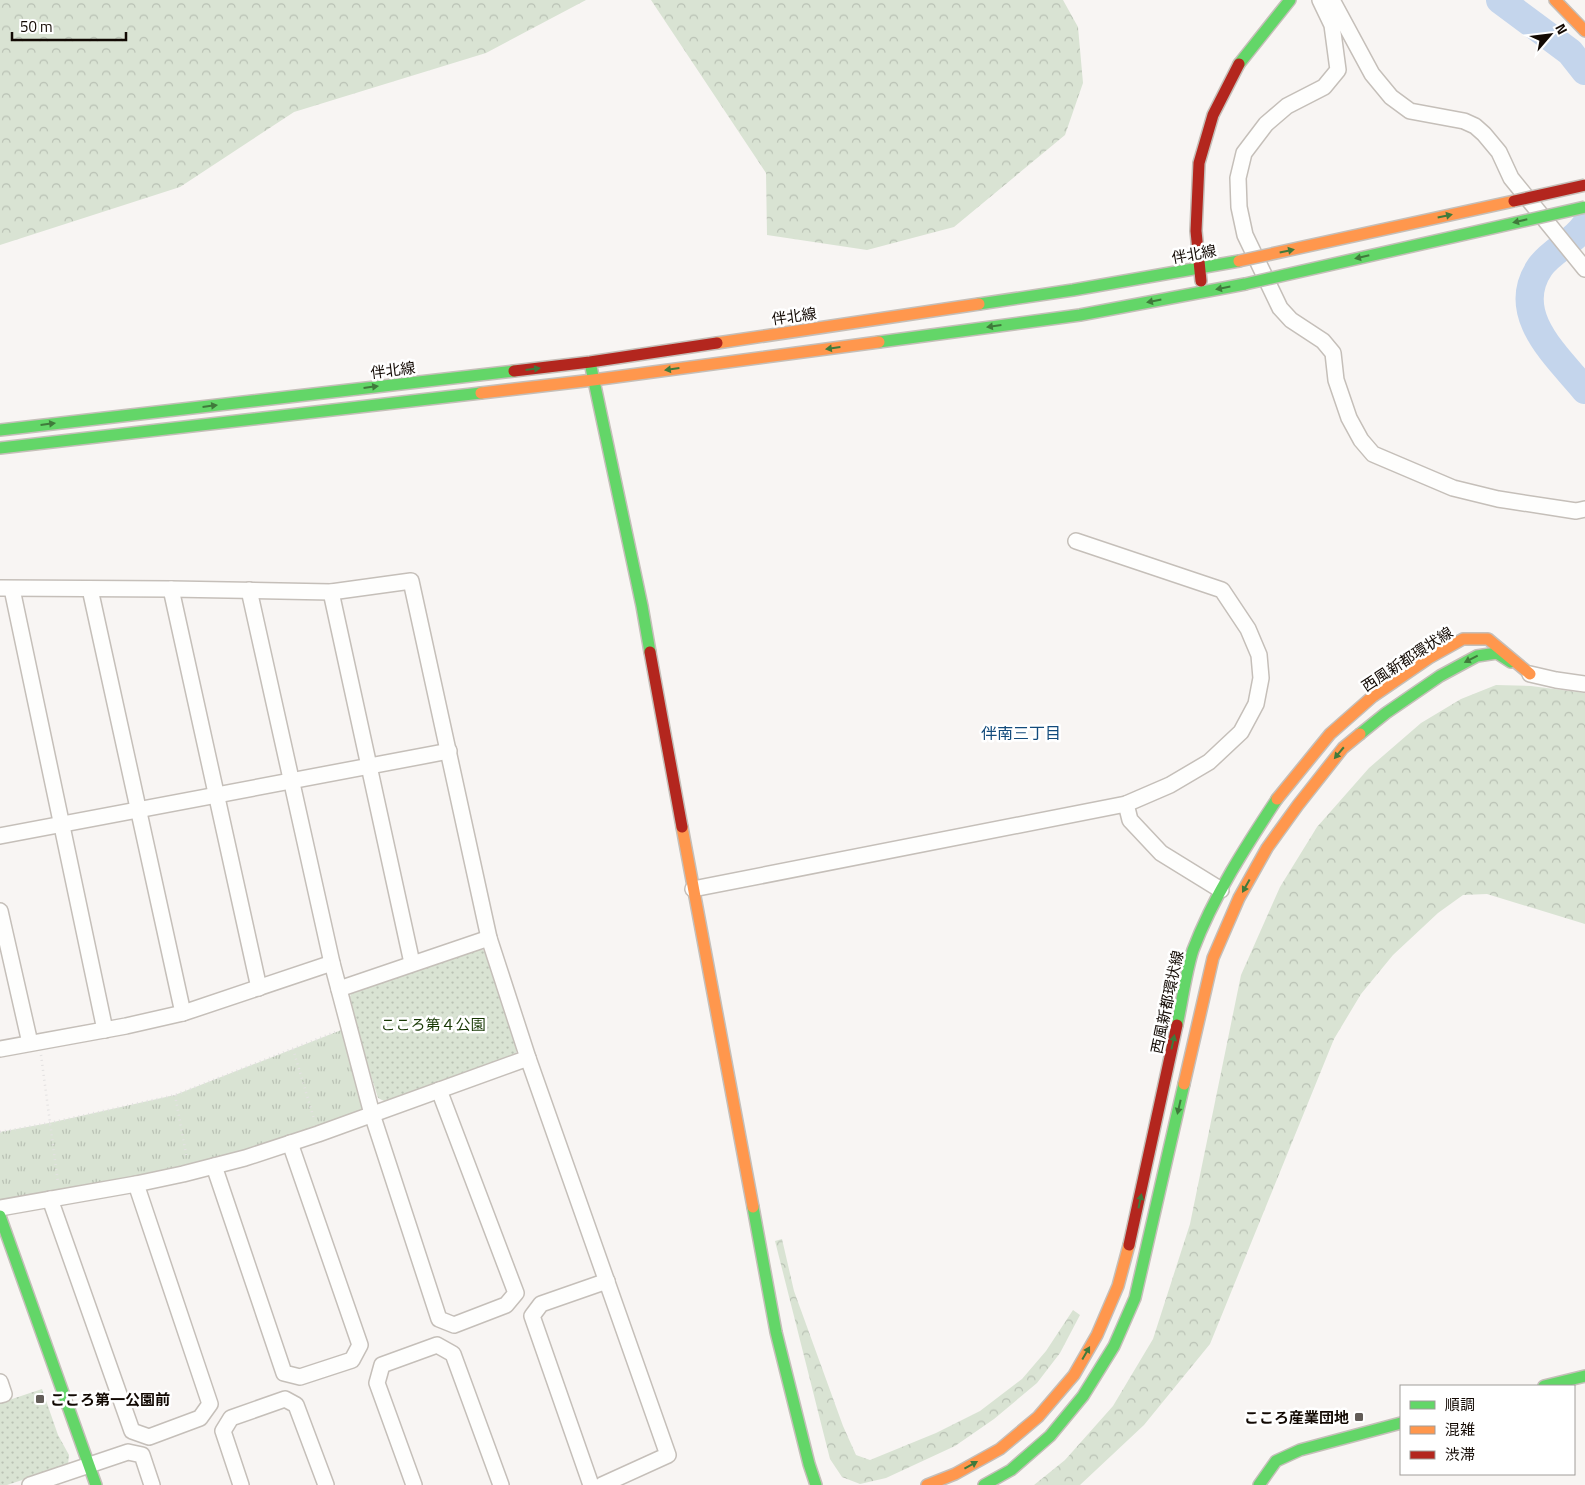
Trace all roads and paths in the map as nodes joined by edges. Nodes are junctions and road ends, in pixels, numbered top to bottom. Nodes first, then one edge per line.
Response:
1 (1290, 0) edge
2 (1320, 0) edge
3 (1332, 0) edge
4 (1555, 0) edge
5 (1585, 31) edge
6 (1585, 185) edge
7 (1585, 206) edge
8 (1200, 269) junction
9 (1585, 269) edge
10 (1202, 292) junction
11 (590, 362) junction
12 (594, 380) junction
13 (0, 430) edge
14 (0, 448) edge
15 (1585, 508) edge
16 (1076, 541) dead end
17 (6, 589) edge
18 (90, 589) junction
19 (171, 589) junction
20 (249, 590) junction
21 (331, 592) junction
22 (1530, 674) junction
23 (1585, 684) edge
24 (449, 751) junction
25 (368, 767) junction
26 (292, 780) junction
27 (216, 794) junction
28 (1126, 804) junction
29 (139, 809) junction
30 (62, 824) junction
31 (0, 836) edge
32 (693, 889) junction
33 (1221, 890) junction
34 (0, 911) edge
35 (489, 938) junction
36 (332, 963) junction
37 (412, 963) junction
38 (259, 988) junction
39 (339, 989) junction
40 (183, 1013) junction
41 (348, 1027) junction
42 (105, 1030) junction
43 (35, 1043) junction
44 (0, 1049) edge
45 (293, 1049) junction
46 (528, 1058) junction
47 (439, 1090) junction
48 (175, 1094) junction
49 (372, 1114) junction
50 (49, 1123) junction
51 (0, 1132) edge
52 (318, 1134) junction
53 (290, 1143) junction
54 (214, 1166) junction
55 (190, 1172) junction
56 (136, 1184) junction
57 (55, 1198) junction
58 (0, 1208) edge
59 (0, 1216) edge
60 (607, 1281) junction
61 (1585, 1376) edge
62 (0, 1382) edge
63 (1548, 1385) edge
64 (0, 1395) edge
65 (1400, 1423) edge
66 (89, 1466) junction
67 (35, 1484) edge
68 (96, 1485) edge
69 (152, 1485) edge
70 (241, 1485) edge
71 (326, 1485) edge
72 (414, 1485) edge
73 (501, 1485) edge
74 (591, 1485) edge
75 (602, 1485) edge
76 (816, 1485) edge
77 (927, 1485) edge
78 (984, 1485) edge
79 (1260, 1485) edge

1 - 8 street
2 - 15 street
3 - 9 street
4 - 5 street
8 -> 6 street, 伴北線, bridge
7 -> 10 street, bridge
8 - 10 street
8 - 11 street, 伴北線
10 -> 12 street
11 - 12 street
13 -> 11 street, 伴北線
12 - 14 street
12 - 32 street
16 - 28 street
17 - 18 street
17 - 30 street
18 - 19 street
18 - 29 street
19 - 20 street
19 - 27 street
20 - 21 street
20 - 26 street
21 - 24 street
21 - 25 street
22 - 23 street
22 - 33 street, 西風新都環状線
22 -> 78 street
24 - 25 street
24 - 35 street
25 - 26 street
25 - 37 street
26 - 27 street
26 - 36 street
27 - 29 street
27 - 38 street
28 - 32 street
28 - 33 street
29 - 30 street
29 - 40 street
30 - 31 street
30 - 42 street
32 - 76 street
77 -> 33 street, 西風新都環状線
34 - 43 street
35 - 37 street
35 - 46 street
36 - 38 street
36 - 39 street
37 - 39 street
38 - 40 street
39 - 41 street
40 - 42 street
41 - 45 path
41 - 49 street
42 - 43 street
43 - 44 street
43 - 50 path
45 - 48 path
45 - 52 path
46 - 47 street
46 - 60 street
47 - 49 street
47 - 49 street
48 - 50 path
48 - 55 path
49 - 52 street
50 - 51 path
50 - 57 path
52 - 53 street
53 - 54 street
53 - 54 street
54 - 55 street
55 - 56 street
56 - 57 street
56 - 57 street
57 - 58 street
59 - 66 street
60 - 74 street
60 - 75 street
61 - 63 street
62 - 64 street
65 - 79 street
66 - 67 street
66 - 68 street
66 - 69 street
70 - 71 street
72 - 73 street

